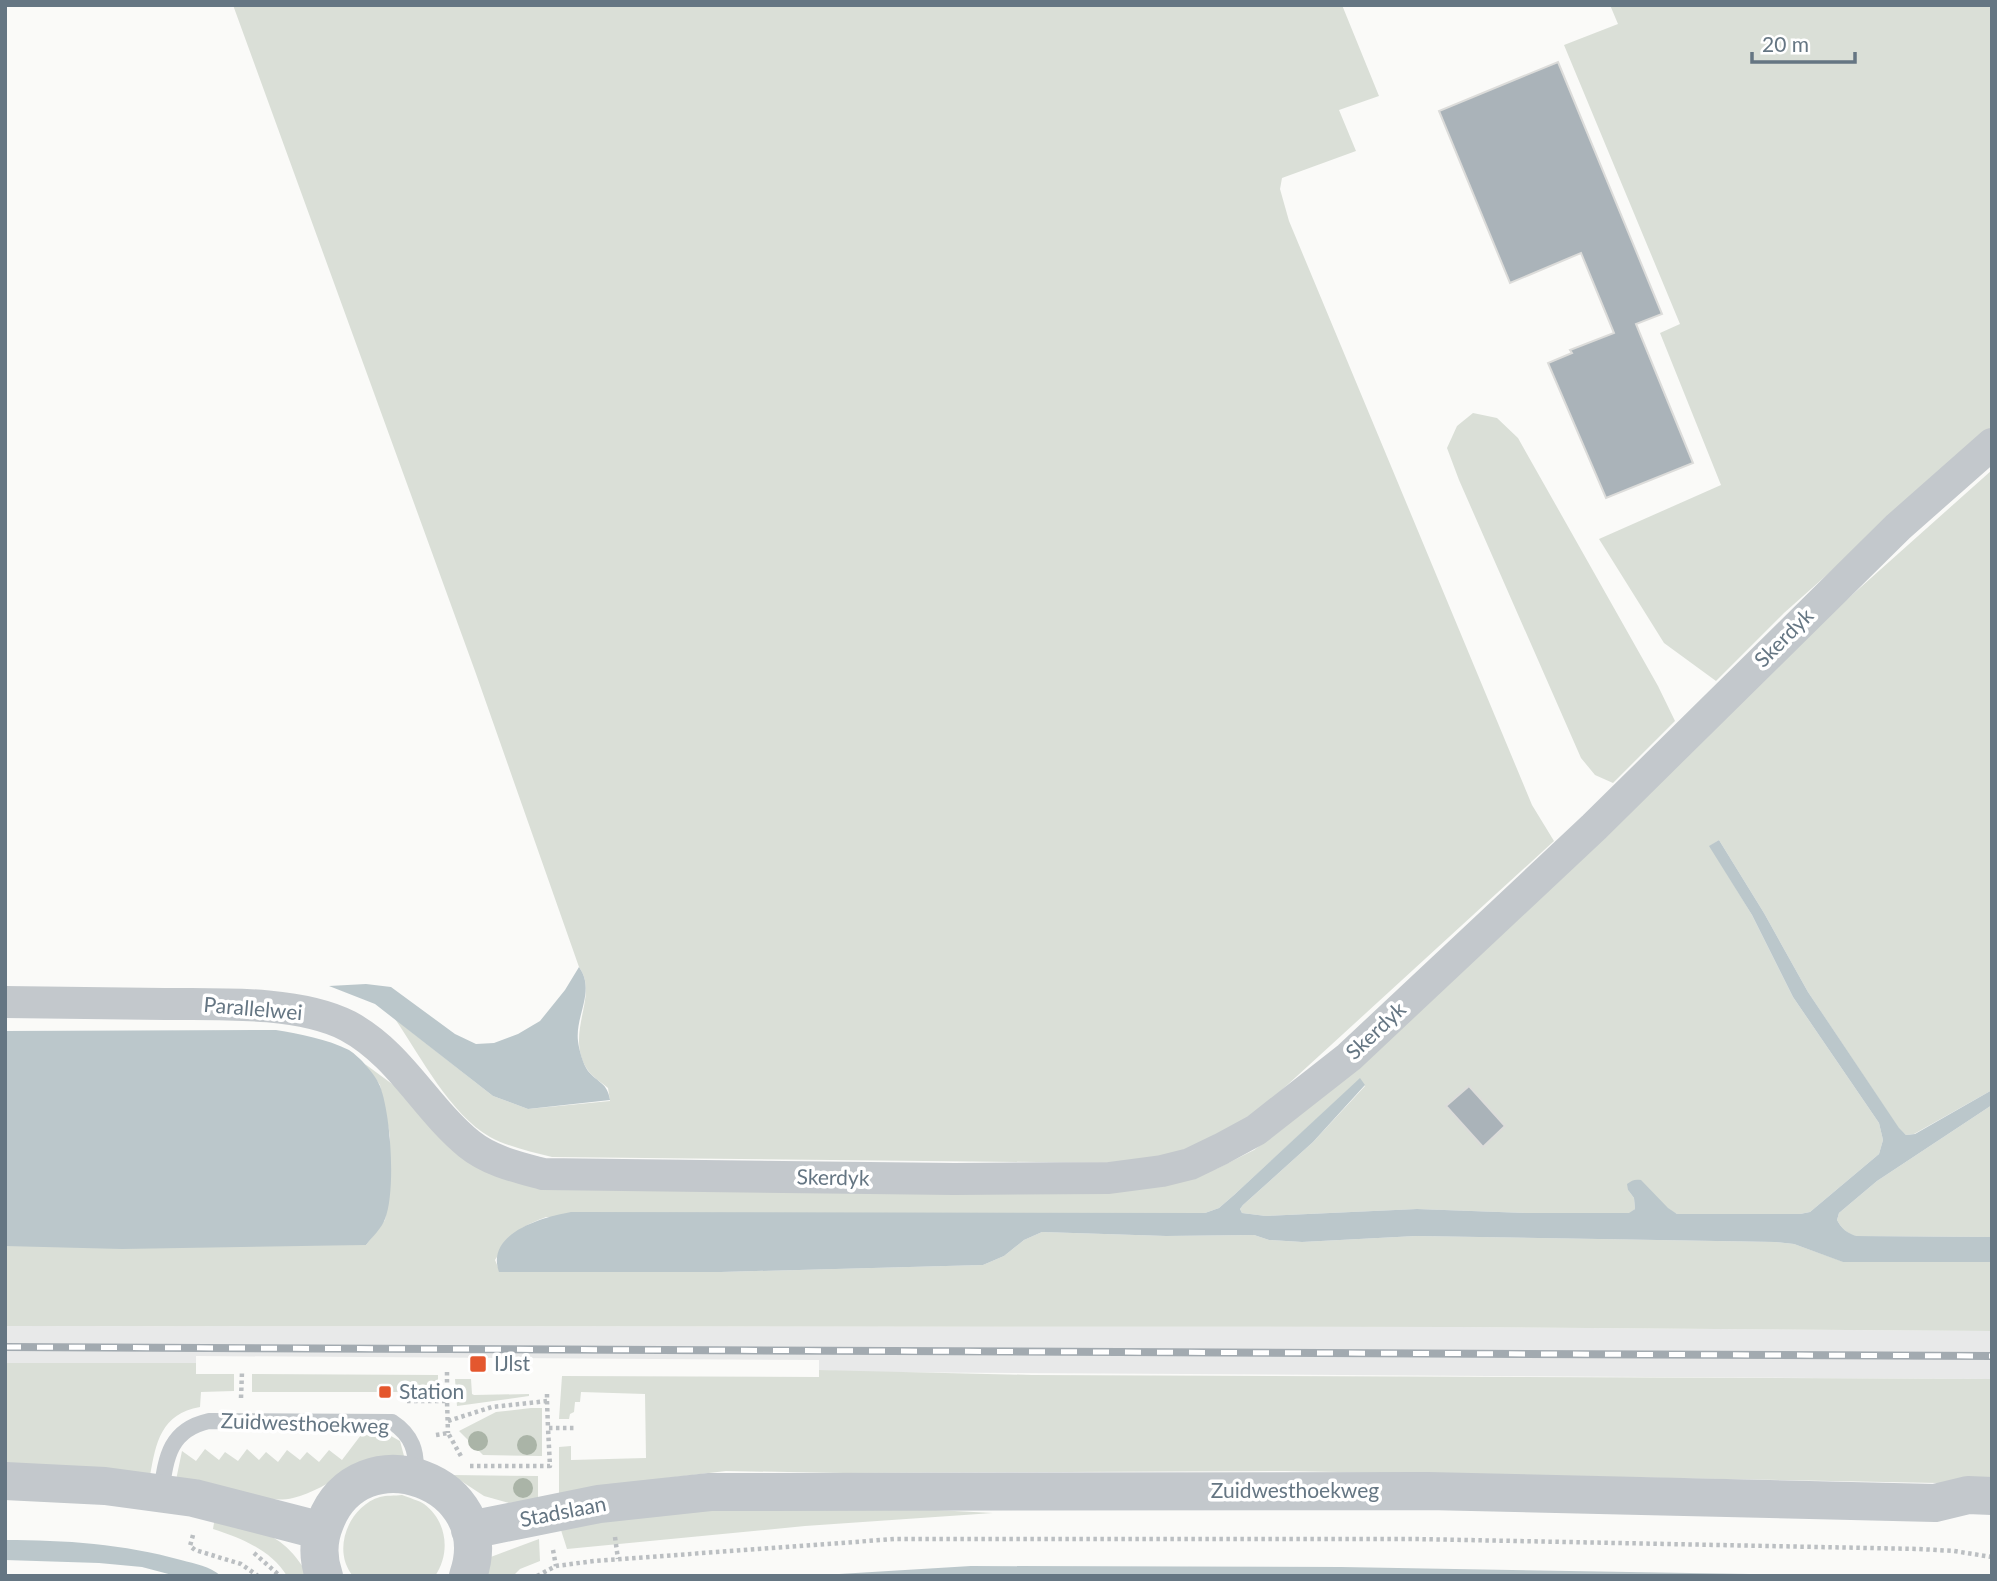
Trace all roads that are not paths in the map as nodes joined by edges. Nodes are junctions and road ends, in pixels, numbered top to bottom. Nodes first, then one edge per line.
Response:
1 (1992, 444) edge
2 (5, 1002) edge
3 (570, 1175) joint
4 (413, 1458) junction
5 (5, 1481) edge
6 (161, 1493) junction
7 (1992, 1496) edge
8 (655, 1497) joint
9 (1935, 1503) junction
10 (1992, 1518) edge
11 (470, 1530) junction
12 (322, 1531) junction
13 (324, 1576) edge
14 (468, 1576) edge

1 - 3 street, Skerdyk
2 - 3 street, Parallelwei
4 - 6 lane, Zuidwesthoekweg
4 - 11 street
4 - 12 street
5 - 6 street
6 - 12 street
7 - 9 street, Zuidwesthoekweg
8 - 9 street, Zuidwesthoekweg
8 - 11 street, Stadslaan
9 - 10 street, Zuidwesthoekweg
11 - 14 street
12 - 13 street

